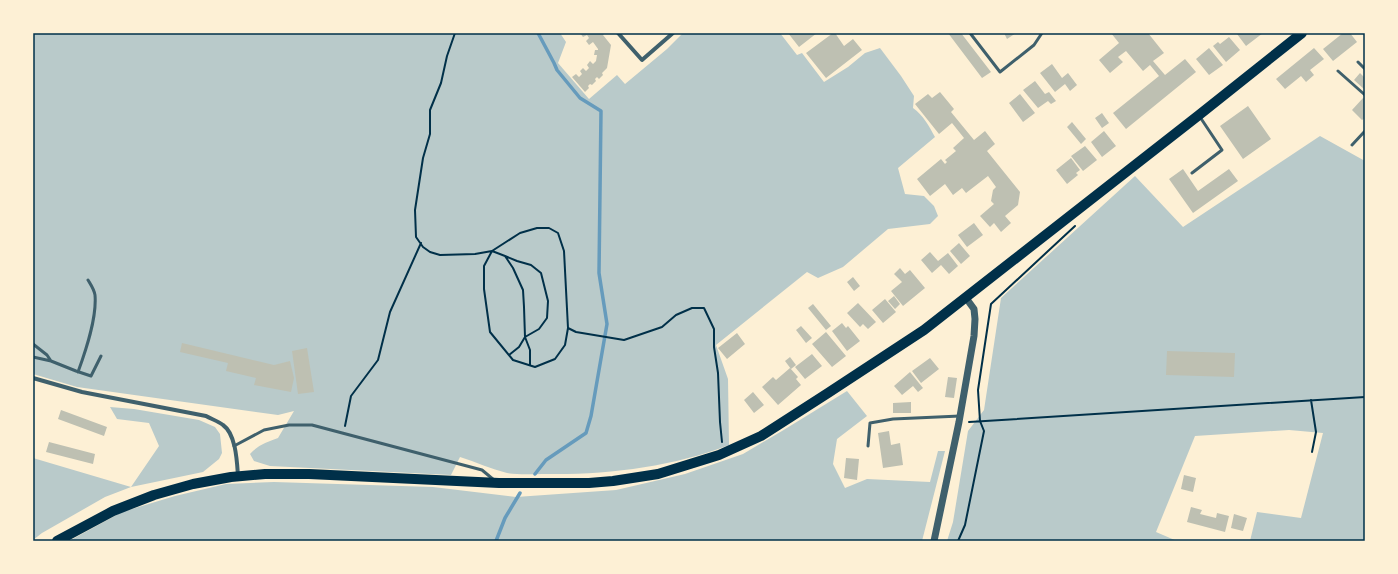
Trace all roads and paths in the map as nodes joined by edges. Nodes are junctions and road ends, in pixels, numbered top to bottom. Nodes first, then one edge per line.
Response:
1 (455, 33) edge
2 (618, 33) edge
3 (673, 33) edge
4 (970, 33) edge
5 (1042, 33) edge
6 (1302, 33) edge
7 (1358, 62) dead end
8 (1365, 69) edge
9 (1338, 71) dead end
10 (1365, 95) edge
11 (1199, 115) junction
12 (1365, 131) edge
13 (1352, 145) dead end
14 (1192, 173) dead end
15 (1084, 205) junction
16 (421, 243) junction
17 (492, 251) junction
18 (505, 256) junction
19 (88, 280) dead end
20 (966, 298) junction
21 (568, 328) junction
22 (525, 336) junction
23 (33, 344) edge
24 (509, 355) junction
25 (101, 356) dead end
26 (33, 357) edge
27 (51, 361) junction
28 (530, 365) junction
29 (78, 372) junction
30 (33, 378) edge
31 (1365, 397) edge
32 (1311, 400) junction
33 (960, 419) junction
34 (980, 421) junction
35 (344, 434) junction
36 (234, 446) junction
37 (868, 446) dead end
38 (725, 452) junction
39 (1312, 452) dead end
40 (238, 476) junction
41 (499, 483) junction
42 (57, 541) edge
43 (934, 541) edge
44 (958, 541) edge

1 - 16 path
2 - 3 street
4 - 5 lane
6 - 11 main road
7 - 8 lane
9 - 10 lane
11 - 14 lane
11 - 15 main road
12 - 13 lane
15 - 20 main road
15 - 34 path
16 - 17 path
16 - 35 path
17 - 18 path
17 - 21 path
17 - 24 path
18 - 22 path
18 - 22 path
19 - 29 lane
20 - 33 street
20 - 38 main road
21 - 28 path
21 - 38 path
22 - 24 path
22 - 28 path
23 - 27 lane
24 - 28 path
25 - 29 lane
26 - 27 lane
27 - 29 lane
30 - 36 street
31 - 32 path
32 - 34 path
32 - 39 path
33 - 34 path
33 - 37 lane
33 - 43 street
34 - 44 path
35 - 36 lane
35 - 41 lane
36 - 40 street
38 - 41 main road
40 - 41 main road
40 - 42 main road

